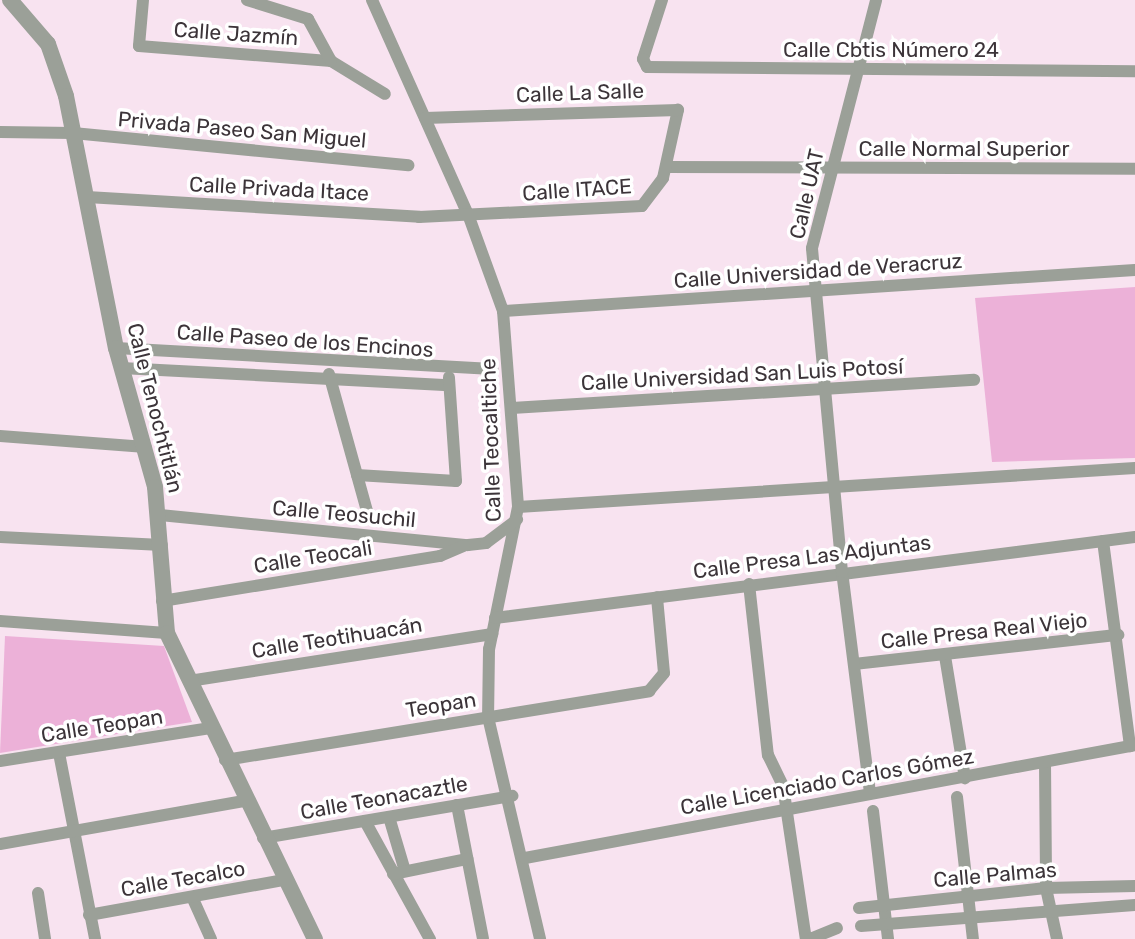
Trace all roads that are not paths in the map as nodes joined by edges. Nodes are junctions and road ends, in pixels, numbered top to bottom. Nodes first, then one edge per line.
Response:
1 (10, 0) edge
2 (143, 0) edge
3 (247, 0) edge
4 (372, 0) edge
5 (662, 0) edge
6 (876, 0) edge
7 (331, 61) junction
8 (858, 69) junction
9 (1135, 71) edge
10 (385, 94) dead end
11 (425, 118) junction
12 (0, 132) edge
13 (73, 133) junction
14 (408, 165) dead end
15 (666, 167) junction
16 (832, 168) junction
17 (1135, 169) edge
18 (87, 197) junction
19 (469, 217) junction
20 (1135, 270) edge
21 (815, 291) junction
22 (503, 311) junction
23 (116, 348) junction
24 (163, 351) junction
25 (325, 362) junction
26 (121, 368) junction
27 (492, 369) dead end
28 (162, 370) junction
29 (449, 370) junction
30 (331, 379) junction
31 (974, 380) dead end
32 (449, 385) junction
33 (824, 388) junction
34 (512, 408) junction
35 (0, 436) edge
36 (146, 447) junction
37 (1135, 468) edge
38 (357, 475) junction
39 (833, 484) junction
40 (517, 513) junction
41 (160, 515) junction
42 (368, 515) dead end
43 (0, 537) edge
44 (1135, 537) edge
45 (1103, 541) junction
46 (162, 545) junction
47 (468, 545) junction
48 (842, 572) junction
49 (749, 584) junction
50 (657, 597) junction
51 (162, 601) junction
52 (495, 618) junction
53 (0, 621) edge
54 (167, 632) junction
55 (492, 634) junction
56 (1118, 635) junction
57 (945, 656) junction
58 (854, 664) junction
59 (188, 681) junction
60 (488, 717) junction
61 (211, 728) junction
62 (1133, 745) edge
63 (59, 753) junction
64 (0, 761) edge
65 (225, 761) junction
66 (1045, 763) junction
67 (965, 778) junction
68 (870, 793) junction
69 (512, 796) junction
70 (957, 797) dead end
71 (245, 801) junction
72 (457, 805) junction
73 (785, 807) junction
74 (873, 811) dead end
75 (389, 817) junction
76 (365, 821) junction
77 (74, 833) junction
78 (263, 838) junction
79 (0, 844) edge
80 (525, 858) junction
81 (467, 859) junction
82 (399, 872) junction
83 (283, 880) junction
84 (1135, 886) edge
85 (1046, 888) junction
86 (38, 893) dead end
87 (968, 897) junction
88 (193, 899) junction
89 (884, 905) junction
90 (1135, 905) edge
91 (859, 908) dead end
92 (1050, 908) junction
93 (89, 915) junction
94 (970, 916) junction
95 (886, 924) junction
96 (861, 926) dead end
97 (837, 928) dead end
98 (45, 939) edge
99 (95, 939) edge
100 (211, 939) edge
101 (315, 939) edge
102 (430, 939) edge
103 (483, 939) edge
104 (540, 939) edge
105 (808, 939) edge
106 (888, 939) edge
107 (973, 939) edge
108 (1057, 939) edge

1 - 13 street, Calle Tenochtitlán
2 - 7 street, Calle Jazmín
3 - 7 street
4 - 11 street, Calle Teocaltiche
5 - 8 street, Calle Cbtis Número 24
6 - 8 street, Calle UAT
7 - 10 street
8 - 9 street, Calle Cbtis Número 24
8 - 16 street, Calle UAT
11 - 15 street, Calle La Salle
11 - 19 street, Calle Teocaltiche
12 - 13 street, Privada Paseo San Miguel
13 - 14 street, Privada Paseo San Miguel
13 - 18 street, Calle Tenochtitlán
15 - 16 street, Calle Normal Superior
15 - 19 street, Calle ITACE
16 - 17 street, Calle Normal Superior
16 - 21 street, Calle UAT
18 - 19 street, Calle Privada Itace
18 - 23 street, Calle Tenochtitlán
19 - 22 street, Calle Teocaltiche
20 - 21 street, Calle Universidad de Veracruz
21 - 22 street, Calle Universidad de Veracruz
21 - 33 street, Calle UAT
22 - 34 street, Calle Teocaltiche
23 - 24 street, Calle Paseo de los Encinos
23 - 26 street, Calle Tenochtitlán
24 - 25 street, Calle Paseo de los Encinos
24 - 28 street
25 - 29 street, Calle Paseo de los Encinos
25 - 30 street
26 - 28 street, Calle Paseo de los Encinos
26 - 36 street, Calle Tenochtitlán
27 - 29 street, Calle Paseo de los Encinos
28 - 30 street, Calle Paseo de los Encinos
29 - 32 street
30 - 32 street, Calle Paseo de los Encinos
30 - 38 street
31 - 33 street, Calle Universidad San Luis Potosí
32 - 38 street
33 - 34 street, Calle Universidad San Luis Potosí
33 - 39 street, Calle UAT
34 - 40 street, Calle Teocaltiche
35 - 36 street
36 - 41 street, Calle Tenochtitlán
37 - 39 street
38 - 42 street
39 - 40 street
39 - 48 street, Calle UAT
40 - 47 street, Calle Teosuchil
40 - 52 street, Calle Teocaltiche
41 - 46 street, Calle Tenochtitlán
41 - 47 street, Calle Teosuchil
43 - 46 street
44 - 45 street, Calle Presa Las Adjuntas
45 - 48 street, Calle Presa Las Adjuntas
45 - 56 street
46 - 51 street, Calle Tenochtitlán
47 - 51 street, Calle Teocali
48 - 49 street, Calle Presa Las Adjuntas
48 - 58 street, Calle UAT
49 - 50 street, Calle Presa Las Adjuntas
49 - 73 street
50 - 52 street, Calle Presa Las Adjuntas
50 - 60 street, Teopan
51 - 54 street, Calle Tenochtitlán
52 - 55 street, Calle Teocaltiche
53 - 54 street
54 - 59 street, Calle Tenochtitlán
55 - 59 street, Calle Teotihuacán
55 - 60 street, Calle Teocaltiche
56 - 57 street, Calle Presa Real Viejo
56 - 62 street
57 - 58 street, Calle Presa Real Viejo
57 - 67 street
58 - 68 street, Calle UAT
59 - 61 street, Calle Tenochtitlán
60 - 65 street, Teopan
60 - 69 street, Calle Teocaltiche
61 - 63 street, Calle Teopan
61 - 65 street, Calle Tenochtitlán
62 - 66 street, Calle Licenciado Carlos Gómez
63 - 64 street, Calle Teopan
63 - 77 street
65 - 71 street, Calle Tenochtitlán
66 - 67 street, Calle Licenciado Carlos Gómez
66 - 85 street
67 - 68 street, Calle Licenciado Carlos Gómez
68 - 73 street, Calle Licenciado Carlos Gómez
69 - 72 street, Calle Teonacaztle
69 - 80 street, Calle Teocaltiche
70 - 87 street
71 - 77 street
71 - 78 street, Calle Tenochtitlán
72 - 75 street, Calle Teonacaztle
72 - 81 street
73 - 80 street, Calle Licenciado Carlos Gómez
73 - 105 street
74 - 89 street
75 - 76 street, Calle Teonacaztle
75 - 82 street
76 - 78 street, Calle Teonacaztle
76 - 82 street
77 - 79 street
77 - 93 street
78 - 83 street, Calle Tenochtitlán
80 - 104 street, Calle Teocaltiche
81 - 82 street
81 - 103 street
82 - 102 street
83 - 88 street, Calle Tecalco
83 - 101 street, Calle Tenochtitlán
84 - 85 street, Calle Palmas
85 - 87 street, Calle Palmas
85 - 92 street
86 - 98 street
87 - 89 street, Calle Palmas
87 - 94 street
88 - 93 street, Calle Tecalco
88 - 100 street
89 - 91 street, Calle Palmas
89 - 95 street
90 - 92 street, Calle Palmas
92 - 94 street, Calle Palmas
92 - 108 street
93 - 99 street
94 - 95 street, Calle Palmas
94 - 107 street
95 - 96 street, Calle Palmas
95 - 106 street
97 - 105 street

